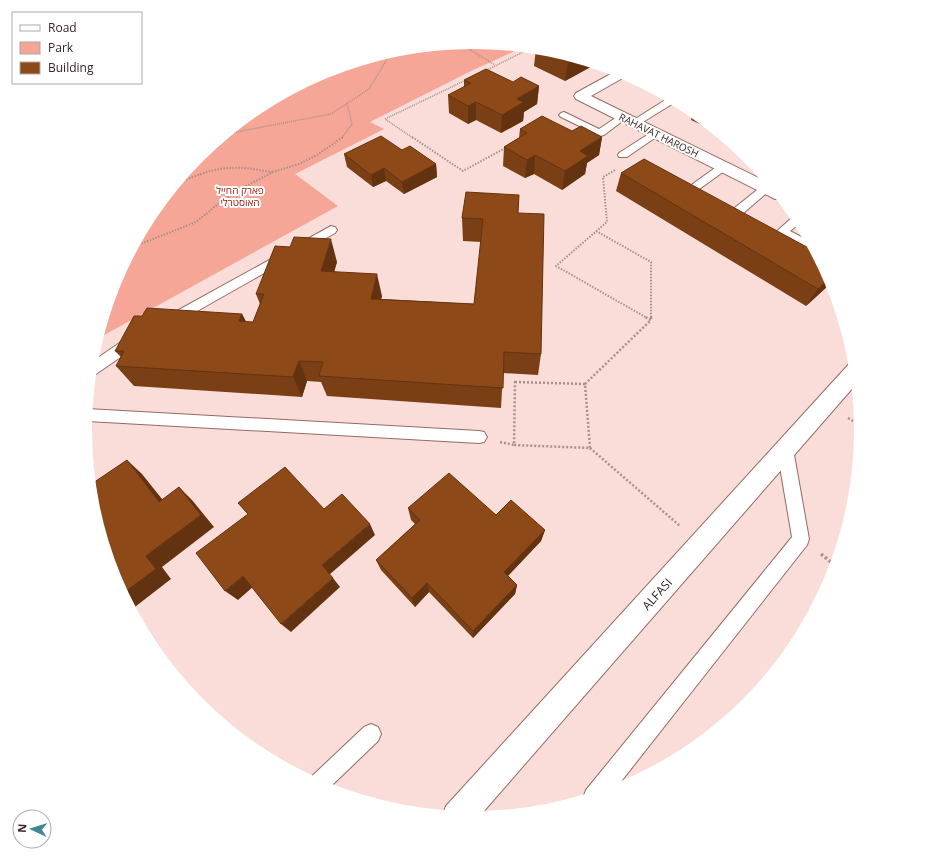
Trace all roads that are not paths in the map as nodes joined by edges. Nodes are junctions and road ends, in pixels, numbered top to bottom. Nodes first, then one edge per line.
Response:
1 (616, 77) edge
2 (667, 102) edge
3 (564, 115) dead end
4 (629, 120) junction
5 (655, 133) junction
6 (623, 154) dead end
7 (723, 167) junction
8 (694, 188) edge
9 (766, 188) joint
10 (736, 213) edge
11 (793, 223) edge
12 (331, 230) dead end
13 (807, 245) edge
14 (161, 326) edge
15 (147, 334) edge
16 (97, 366) edge
17 (851, 375) edge
18 (93, 415) edge
19 (478, 437) dead end
20 (785, 449) junction
21 (371, 734) dead end
22 (322, 780) edge
23 (600, 790) edge
24 (462, 812) edge

1 - 4 street, RAHAVAT HAROSH
2 - 4 lane
3 - 4 lane
4 - 5 street, RAHAVAT HAROSH
5 - 6 lane
5 - 7 street, RAHAVAT HAROSH
7 - 8 lane
7 - 9 street, RAHAVAT HAROSH
9 - 10 lane
11 - 13 lane
12 - 14 lane
15 - 16 lane
17 - 20 street, ALFASI
18 - 19 lane
20 - 23 lane
20 - 24 street, ALFASI
21 - 22 lane

